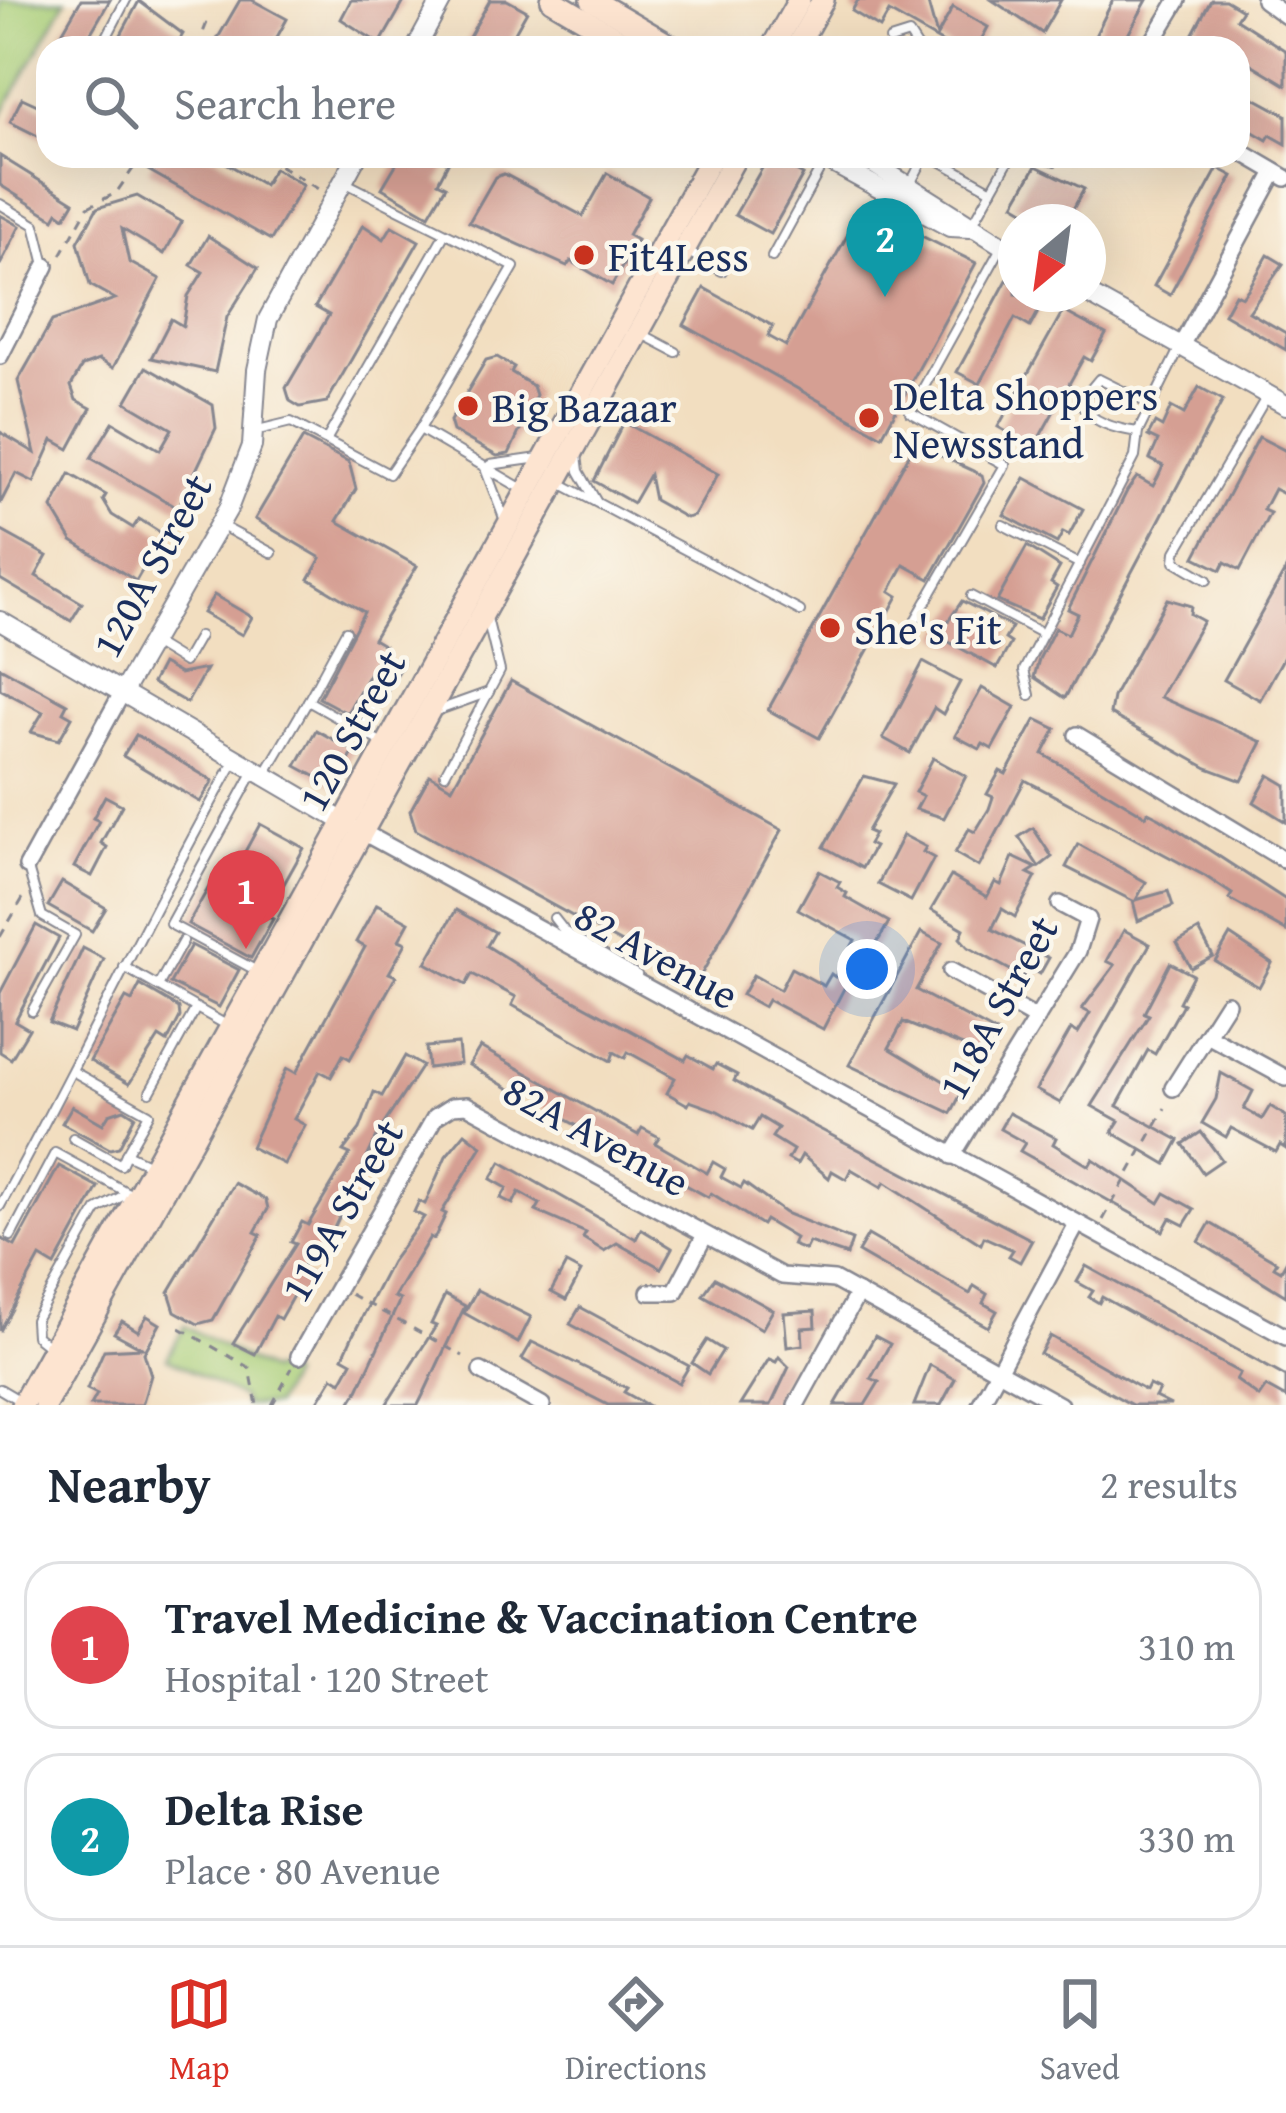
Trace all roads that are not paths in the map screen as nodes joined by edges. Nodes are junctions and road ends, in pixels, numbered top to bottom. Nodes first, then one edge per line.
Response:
1 (126, 0) edge
2 (442, 0) edge
3 (552, 0) edge
4 (592, 0) edge
5 (799, 0) edge
6 (823, 0) edge
7 (1178, 0) edge
8 (1264, 0) edge
9 (1286, 16) edge
10 (107, 36) edge
11 (422, 36) edge
12 (613, 36) edge
13 (654, 36) edge
14 (779, 36) edge
15 (803, 36) edge
16 (1157, 36) edge
17 (1250, 158) edge
18 (350, 168) edge
19 (706, 168) edge
20 (729, 168) edge
21 (818, 168) edge
22 (841, 168) edge
23 (882, 168) edge
24 (920, 168) edge
25 (951, 168) edge
26 (1004, 168) edge
27 (1281, 175) edge
28 (343, 181) junction
29 (910, 184) junction
30 (992, 190) junction
31 (0, 204) edge
32 (970, 228) junction
33 (444, 235) junction
34 (998, 244) edge
35 (684, 249) junction
36 (772, 257) dead end
37 (46, 266) joint
38 (998, 268) edge
39 (722, 271) dead end
40 (1106, 304) edge
41 (638, 332) junction
42 (1181, 346) junction
43 (676, 352) dead end
44 (0, 356) edge
45 (1268, 394) junction
46 (1151, 405) junction
47 (1286, 405) edge
48 (419, 429) junction
49 (253, 431) junction
50 (1138, 432) junction
51 (328, 437) junction
52 (561, 443) junction
53 (482, 464) junction
54 (556, 481) junction
55 (526, 492) junction
56 (596, 502) junction
57 (219, 525) junction
58 (1003, 525) dead end
59 (515, 535) junction
60 (272, 554) dead end
61 (1080, 563) junction
62 (1207, 580) dead end
63 (971, 596) dead end
64 (485, 611) junction
65 (800, 611) dead end
66 (916, 619) dead end
67 (0, 621) edge
68 (346, 631) dead end
69 (1043, 634) junction
70 (200, 636) dead end
71 (151, 642) junction
72 (399, 662) dead end
73 (490, 691) junction
74 (122, 693) junction
75 (1030, 695) dead end
76 (308, 701) junction
77 (429, 712) junction
78 (360, 730) junction
79 (1077, 735) dead end
80 (387, 746) junction
81 (236, 759) junction
82 (259, 773) junction
83 (445, 774) dead end
84 (354, 827) junction
85 (1286, 861) edge
86 (27, 866) joint
87 (1060, 904) dead end
88 (183, 941) dead end
89 (124, 967) junction
90 (951, 971) dead end
91 (261, 973) junction
92 (158, 986) junction
93 (1228, 1003) dead end
94 (196, 1008) junction
95 (32, 1011) dead end
96 (1037, 1019) junction
97 (231, 1028) junction
98 (1207, 1035) junction
99 (74, 1072) junction
100 (1286, 1078) edge
101 (200, 1083) junction
102 (1173, 1088) dead end
103 (150, 1092) dead end
104 (452, 1106) joint
105 (73, 1138) dead end
106 (193, 1138) junction
107 (35, 1142) junction
108 (55, 1154) junction
109 (126, 1154) junction
110 (952, 1156) junction
111 (153, 1167) junction
112 (132, 1195) junction
113 (0, 1207) edge
114 (1077, 1224) junction
115 (11, 1235) dead end
116 (705, 1235) junction
117 (649, 1292) dead end
118 (859, 1294) junction
119 (1286, 1337) edge
120 (52, 1349) junction
121 (296, 1361) road end
122 (481, 1371) dead end
123 (998, 1371) junction
124 (0, 1389) edge
125 (30, 1404) edge
126 (542, 1405) edge
127 (796, 1405) edge
128 (980, 1405) edge
129 (1060, 1405) edge

1 - 10 lane
2 - 11 street
3 - 12 main road
4 - 13 main road
5 - 14 main road
6 - 15 main road
7 - 16 street
8 - 9 street
17 - 27 street
18 - 28 street, 120A Street
19 - 52 main road, 120 Street
20 - 35 main road, 120 Street
21 - 36 lane
22 - 32 street
23 - 29 street
24 - 29 lane
25 - 30 lane
26 - 30 lane
27 - 42 street
28 - 33 lane
28 - 49 street, 120A Street
29 - 32 street
30 - 32 lane
31 - 37 lane
32 - 34 street
33 - 48 lane
33 - 51 lane
35 - 39 lane
35 - 41 main road, 120 Street
37 - 44 street
38 - 66 lane
40 - 42 street
41 - 43 lane
41 - 52 main road, 120 Street
42 - 45 street
42 - 46 lane
45 - 47 street
45 - 62 lane
46 - 50 lane
46 - 50 lane
48 - 51 lane
48 - 53 lane
49 - 51 lane
49 - 57 street, 120A Street
50 - 61 lane
52 - 53 lane
52 - 54 main road
52 - 55 main road, 120 Street
52 - 56 lane
53 - 55 lane
53 - 59 lane
54 - 56 lane
54 - 59 main road, 120 Street
55 - 59 main road, 120 Street
56 - 65 lane
57 - 60 lane
57 - 71 street, 120A Street
58 - 61 lane
59 - 64 main road, 120 Street
59 - 80 main road, 120 Street
61 - 69 lane
63 - 69 lane
64 - 73 lane
64 - 77 main road, 120 Street
67 - 74 street, 82 Avenue
68 - 76 lane
69 - 75 lane
70 - 71 lane
71 - 74 street, 120A Street
72 - 78 lane
73 - 77 lane
73 - 83 lane
74 - 81 street, 82 Avenue
74 - 86 street, 120A Street
76 - 78 lane
76 - 82 lane
77 - 84 main road, 120 Street
78 - 80 lane
79 - 85 street
80 - 84 main road, 120 Street
81 - 82 street, 82 Avenue
81 - 89 lane
82 - 84 street, 82 Avenue
82 - 91 lane
84 - 91 main road, 120 Street
84 - 106 main road, 120 Street
84 - 110 street, 82 Avenue
86 - 95 lane
87 - 96 street, 118A Street
88 - 92 lane
89 - 92 lane
89 - 99 lane
90 - 96 street
91 - 97 main road, 120 Street
92 - 94 lane
93 - 98 street
94 - 97 lane
94 - 103 lane
96 - 110 street, 118A Street
97 - 101 main road, 120 Street
98 - 100 street
98 - 102 street
99 - 107 lane
99 - 109 lane
101 - 106 main road
101 - 111 main road, 120 Street
104 - 116 street, 82A Avenue
104 - 121 street, 119A Street
105 - 109 lane
106 - 125 main road, 120 Street
107 - 108 lane
107 - 113 lane
108 - 112 lane
108 - 115 lane
109 - 111 lane
110 - 114 street, 82 Avenue
111 - 112 main road, 120 Street
112 - 120 main road, 120 Street
112 - 120 lane
114 - 119 street, 82 Avenue
114 - 123 street
116 - 117 street, 82A Avenue
116 - 118 street, 82A Avenue
118 - 123 street, 82A Avenue
118 - 127 street
120 - 125 main road, 120 Street
122 - 126 street
123 - 128 street
123 - 129 street, 82A Avenue
124 - 125 lane

